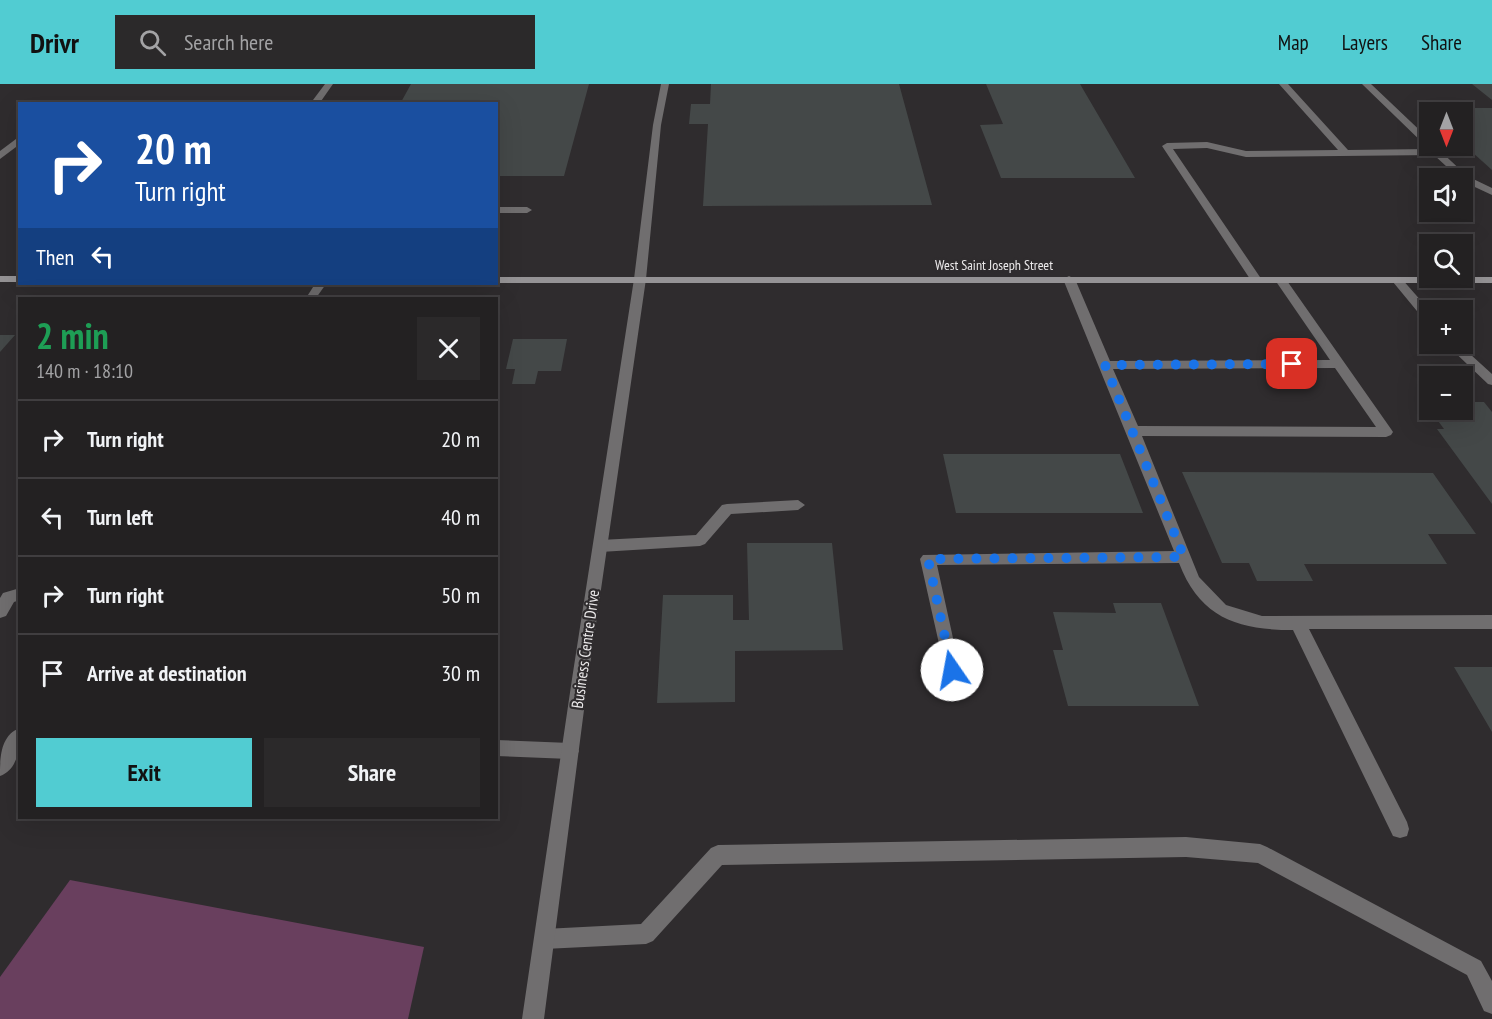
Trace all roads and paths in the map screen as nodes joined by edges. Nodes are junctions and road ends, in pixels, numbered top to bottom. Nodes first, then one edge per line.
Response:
1 (328, 84) edge
2 (665, 84) edge
3 (1283, 84) edge
4 (1366, 84) edge
5 (315, 102) edge
6 (1419, 135) edge
7 (18, 141) edge
8 (1346, 152) junction
9 (1419, 152) edge
10 (0, 156) edge
11 (1441, 156) edge
12 (1492, 192) edge
13 (498, 210) edge
14 (527, 210) dead end
15 (0, 279) edge
16 (18, 279) edge
17 (640, 279) junction
18 (1069, 279) junction
19 (498, 280) edge
20 (1256, 280) junction
21 (1281, 280) junction
22 (1397, 280) junction
23 (1492, 280) edge
24 (1419, 306) edge
25 (1463, 354) edge
26 (1339, 364) junction
27 (1105, 365) junction
28 (1492, 381) edge
29 (1133, 431) junction
30 (798, 505) dead end
31 (600, 546) junction
32 (1184, 557) junction
33 (18, 595) edge
34 (0, 610) edge
35 (1492, 622) edge
36 (1298, 623) junction
37 (952, 670) dead end
38 (18, 739) edge
39 (498, 748) edge
40 (570, 751) junction
41 (0, 768) edge
42 (1400, 829) dead end
43 (544, 939) junction
44 (1492, 1004) edge
45 (533, 1019) edge

1 - 5 street
2 - 17 street, Business Centre Drive
3 - 8 street
4 - 6 street
7 - 10 street
8 - 9 street
8 - 20 street
11 - 12 street
13 - 14 street
15 - 16 street
17 - 18 street, West Saint Joseph Street
17 - 19 street, West Saint Joseph Street
17 - 31 street, Business Centre Drive
18 - 20 street, West Saint Joseph Street
18 - 27 street
20 - 21 street, West Saint Joseph Street
21 - 22 street, West Saint Joseph Street
21 - 26 street
22 - 23 street, West Saint Joseph Street
22 - 24 street
25 - 28 street
26 - 27 street
26 - 29 street
27 - 29 street
29 - 32 street
30 - 31 street
31 - 40 street, Business Centre Drive
32 - 36 street
32 - 37 street
33 - 34 street
35 - 36 street
36 - 42 street
38 - 41 street
39 - 40 street
40 - 43 street, Business Centre Drive
43 - 44 street
43 - 45 street, Business Centre Drive

